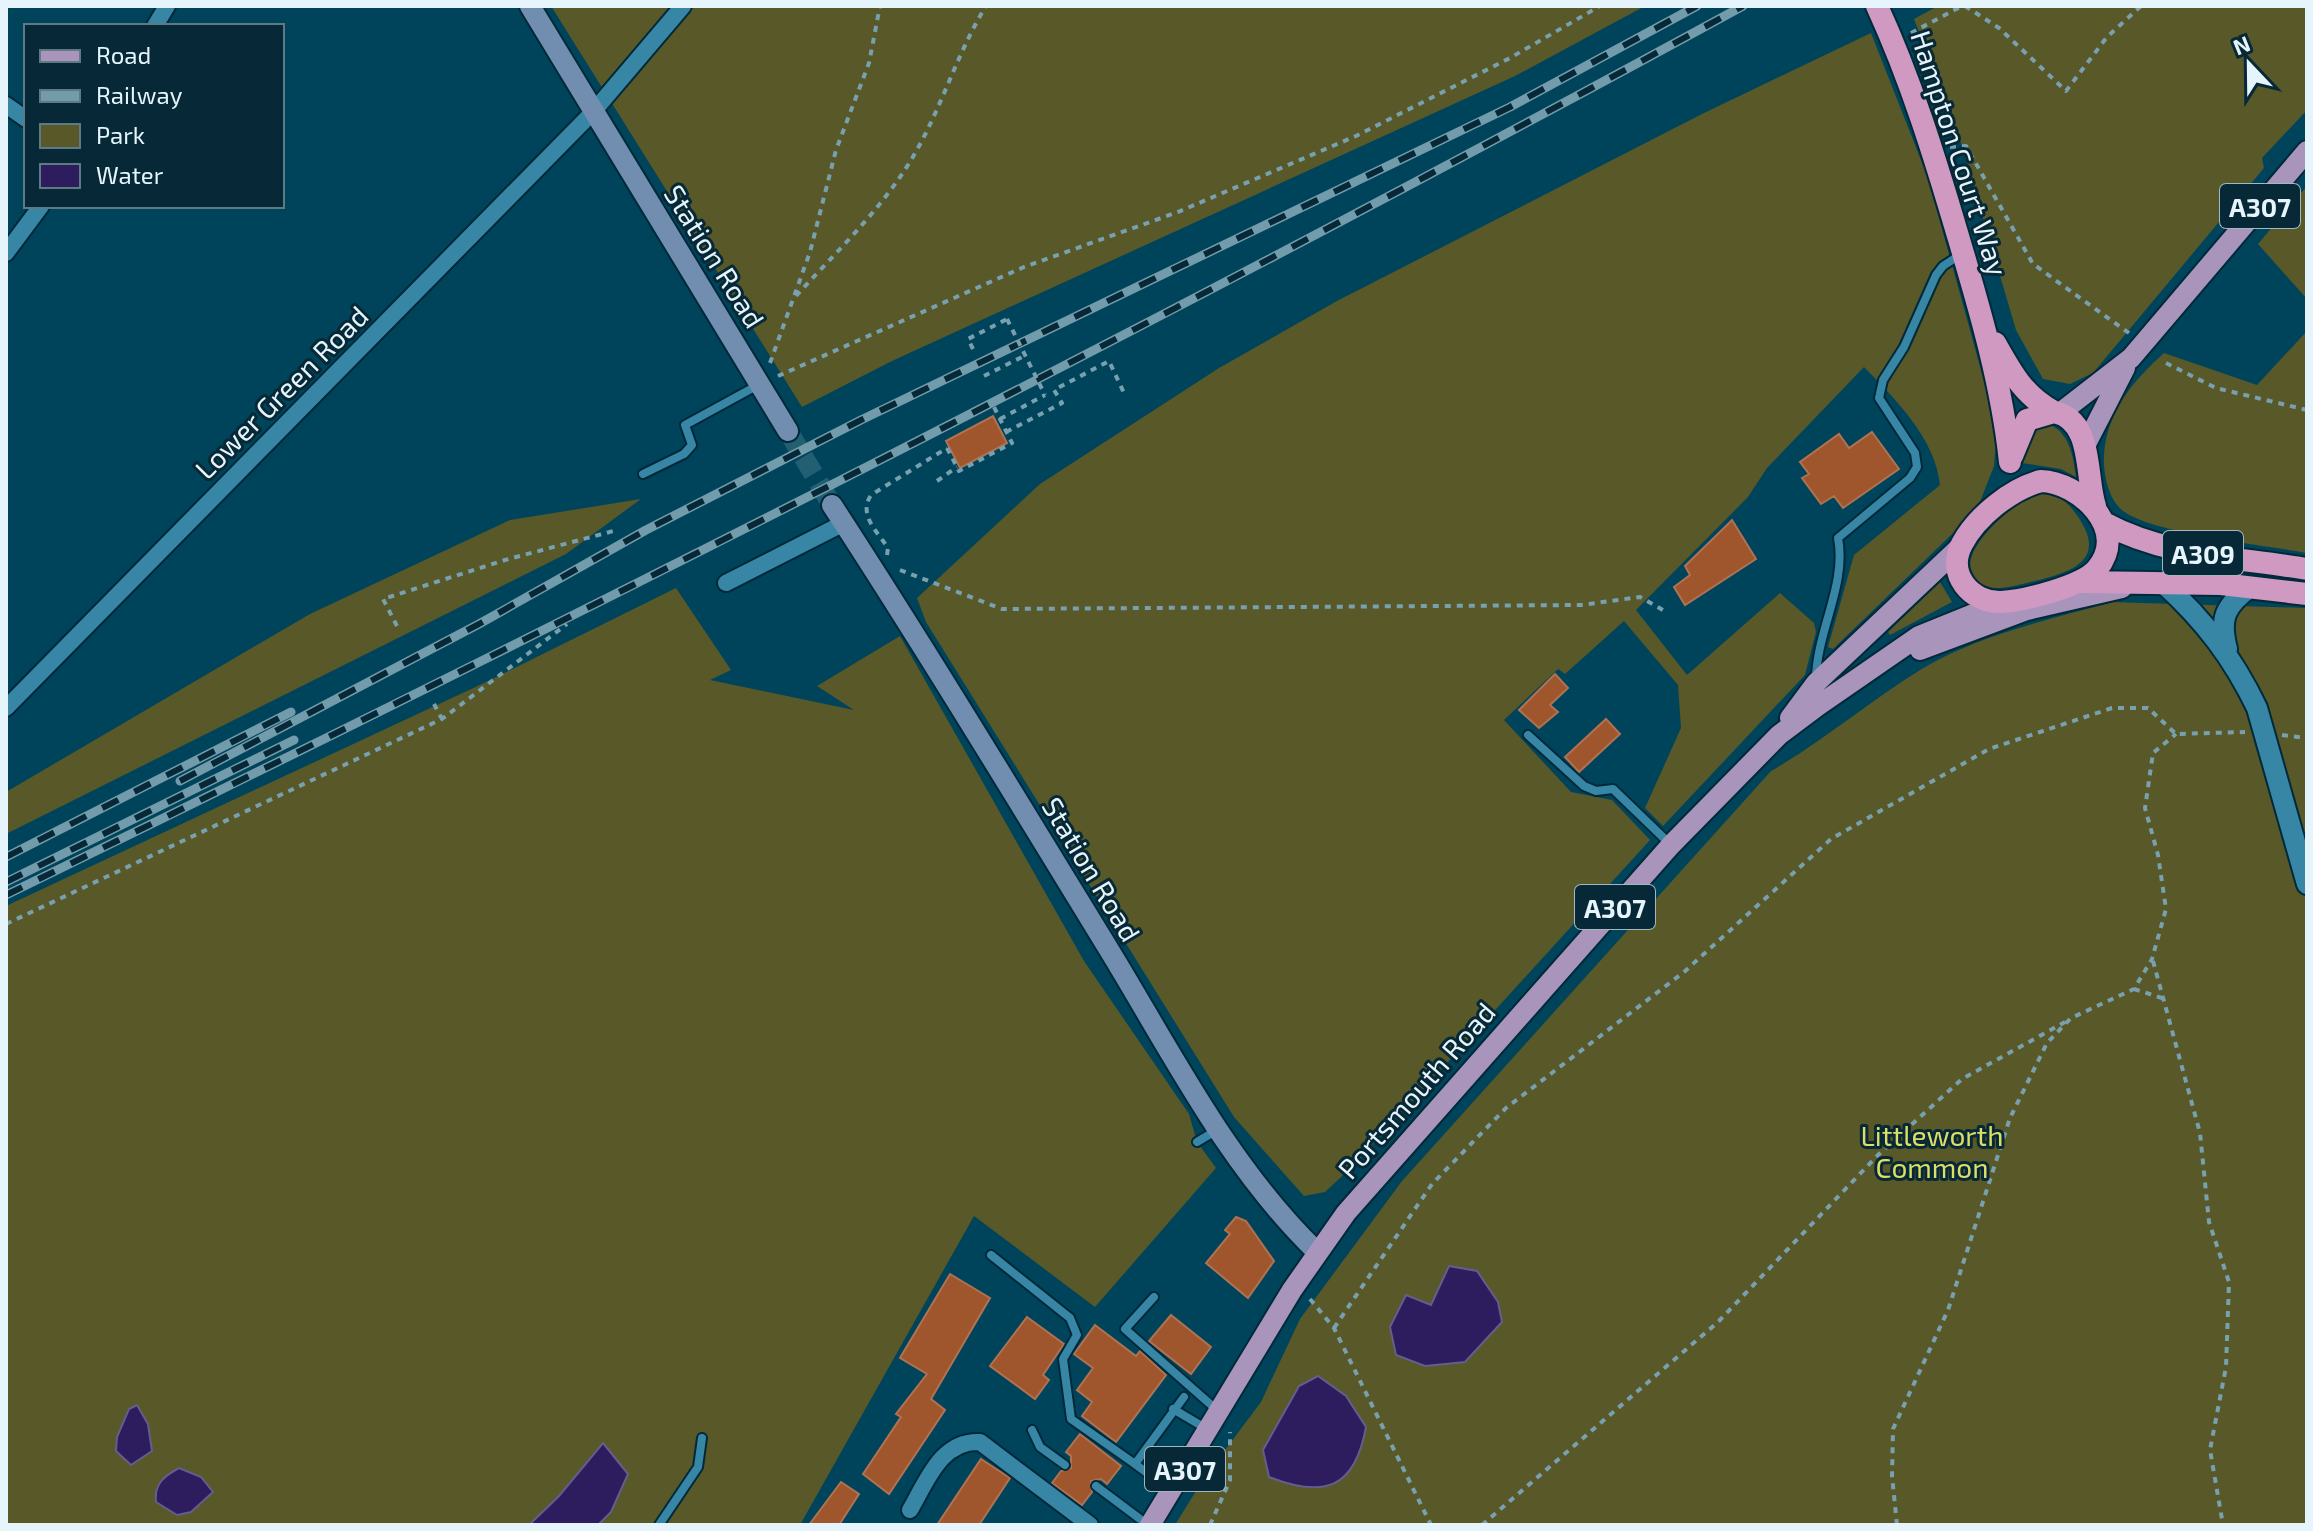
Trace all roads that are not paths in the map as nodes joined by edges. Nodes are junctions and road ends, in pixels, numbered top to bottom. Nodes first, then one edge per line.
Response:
1 (167, 6) edge
2 (530, 6) edge
3 (683, 6) edge
4 (1877, 6) edge
5 (156, 24) edge
6 (6, 105) edge
7 (593, 112) junction
8 (24, 118) edge
9 (2307, 151) edge
10 (40, 208) edge
11 (6, 253) edge
12 (1963, 254) junction
13 (1983, 321) junction
14 (2134, 354) junction
15 (761, 383) junction
16 (2057, 412) junction
17 (788, 431) tunnel mouth
18 (2085, 446) junction
19 (2010, 462) junction
20 (643, 474) dead end
21 (1998, 503) junction
22 (832, 505) tunnel mouth
23 (2100, 516) junction
24 (844, 523) junction
25 (1962, 545) junction
26 (2307, 569) edge
27 (2082, 582) junction
28 (726, 583) dead end
29 (2154, 583) junction
30 (2250, 587) junction
31 (2307, 594) edge
32 (2003, 602) junction
33 (2228, 653) junction
34 (1816, 683) junction
35 (1850, 684) junction
36 (6, 708) edge
37 (1528, 735) dead end
38 (1779, 735) junction
39 (1671, 845) junction
40 (2307, 884) edge
41 (1218, 1130) junction
42 (1197, 1142) dead end
43 (1317, 1252) junction
44 (991, 1255) dead end
45 (1154, 1297) dead end
46 (1184, 1397) dead end
47 (1173, 1409) junction
48 (1225, 1419) junction
49 (1032, 1430) dead end
50 (1209, 1430) junction
51 (702, 1438) dead end
52 (1135, 1464) junction
53 (1065, 1465) dead end
54 (1096, 1486) dead end
55 (1171, 1491) junction
56 (910, 1510) dead end
57 (659, 1525) edge
58 (1090, 1525) edge
59 (1150, 1525) edge

1 - 5 street
2 - 7 main road, Station Road
3 - 7 street, Lower Green Road
4 - 12 highway, Hampton Court Way
6 - 8 street
7 - 15 main road, Station Road
7 - 36 street, Lower Green Road
9 - 14 main road, A307
10 - 11 street
12 - 13 highway, Hampton Court Way
12 - 34 lane
13 - 16 highway, Hampton Court Way
13 - 19 highway, Hampton Court Way
14 - 16 main road, A307
14 - 18 main road, A307
15 - 17 main road, Station Road
15 - 20 lane
16 - 18 highway, Hampton Court Way
16 - 19 highway
18 - 23 highway
19 - 21 highway
21 - 23 highway
21 - 25 highway
22 - 24 main road, Station Road
23 - 26 highway, A309
23 - 27 highway
24 - 28 street
24 - 41 main road, Station Road
25 - 32 highway
25 - 34 main road, Portsmouth Road / A307
27 - 29 highway, A309
27 - 32 highway
29 - 30 highway, A309
29 - 33 street
29 - 35 main road
30 - 31 highway, A309
30 - 33 street
32 - 35 main road, Portsmouth Road / A307
33 - 40 street
34 - 38 main road, Portsmouth Road / A307
35 - 38 main road, Portsmouth Road / A307
37 - 39 lane
38 - 39 main road, Portsmouth Road / A307
39 - 43 main road, Portsmouth Road / A307
41 - 42 lane
41 - 43 main road, Station Road
43 - 48 main road, Portsmouth Road / A307
44 - 52 lane
45 - 48 lane
46 - 47 lane
47 - 50 lane
47 - 52 lane
48 - 50 main road, Portsmouth Road / A307
49 - 53 lane
50 - 55 main road, Portsmouth Road / A307
51 - 57 lane
52 - 55 lane
54 - 59 lane
55 - 59 main road, Portsmouth Road / A307
56 - 58 street

